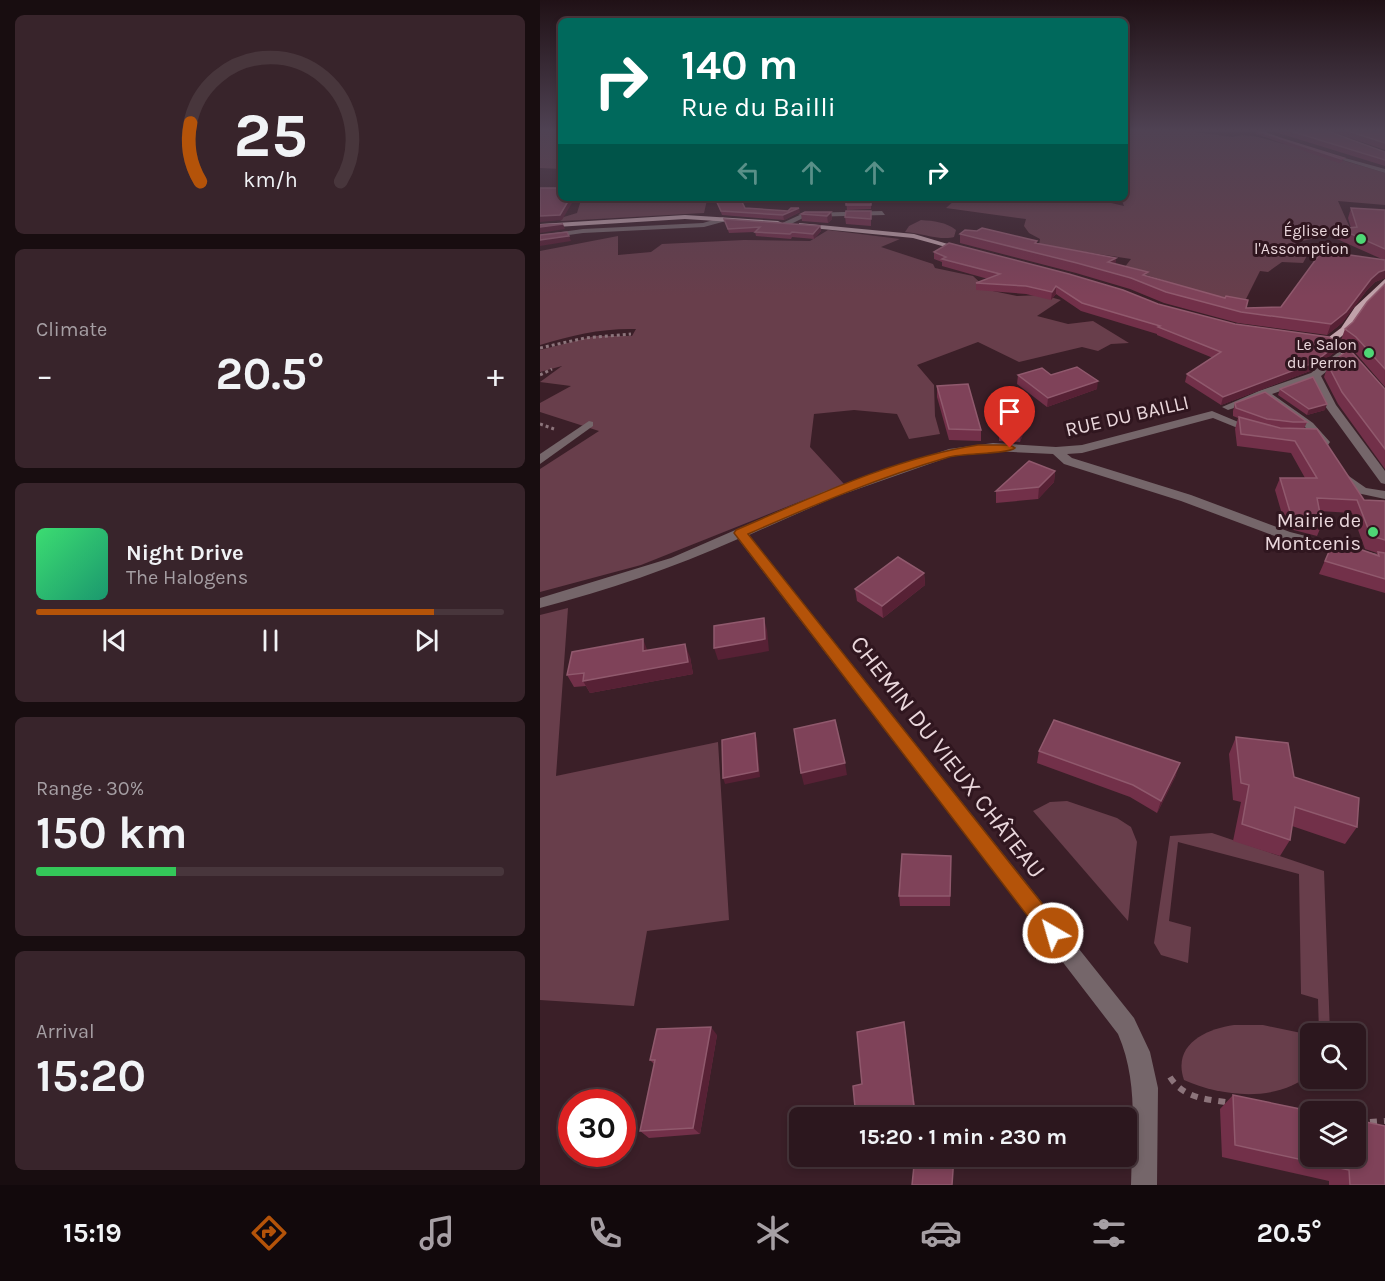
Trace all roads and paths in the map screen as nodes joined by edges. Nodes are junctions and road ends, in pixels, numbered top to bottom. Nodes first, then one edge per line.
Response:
1 (882, 213) dead end
2 (723, 219) junction
3 (784, 224) junction
4 (540, 226) edge
5 (540, 237) edge
6 (968, 251) edge
7 (1385, 282) edge
8 (631, 334) dead end
9 (540, 348) edge
10 (1347, 352) junction
11 (552, 369) dead end
12 (540, 375) edge
13 (1315, 375) junction
14 (1263, 393) junction
15 (1385, 398) edge
16 (1228, 407) edge
17 (589, 424) dead end
18 (1265, 433) edge
19 (1317, 435) junction
20 (1298, 436) edge
21 (1056, 451) junction
22 (1329, 451) edge
23 (540, 460) edge
24 (1338, 467) edge
25 (1385, 480) edge
26 (1385, 495) edge
27 (740, 533) junction
28 (1385, 561) edge
29 (540, 603) edge
30 (1167, 1069) dead end
31 (1243, 1106) edge
32 (1385, 1121) edge
33 (1366, 1122) edge
34 (1144, 1185) edge

1 - 3 street
2 - 3 main road
2 - 4 main road
2 - 5 street
3 - 6 main road
7 - 10 main road
8 - 9 path
10 - 13 street
10 - 15 main road
11 - 12 path
13 - 14 street
13 - 25 street
14 - 16 street
14 - 19 street
17 - 23 street
18 - 21 street, RUE DU BAILLI
19 - 20 street
19 - 22 street
21 - 27 street, RUE DU BAILLI
21 - 28 street
24 - 26 street
27 - 29 street, RUE DU BAILLI
27 - 34 street, CHEMIN DU VIEUX CHÂTEAU
30 - 31 path
32 - 33 path

